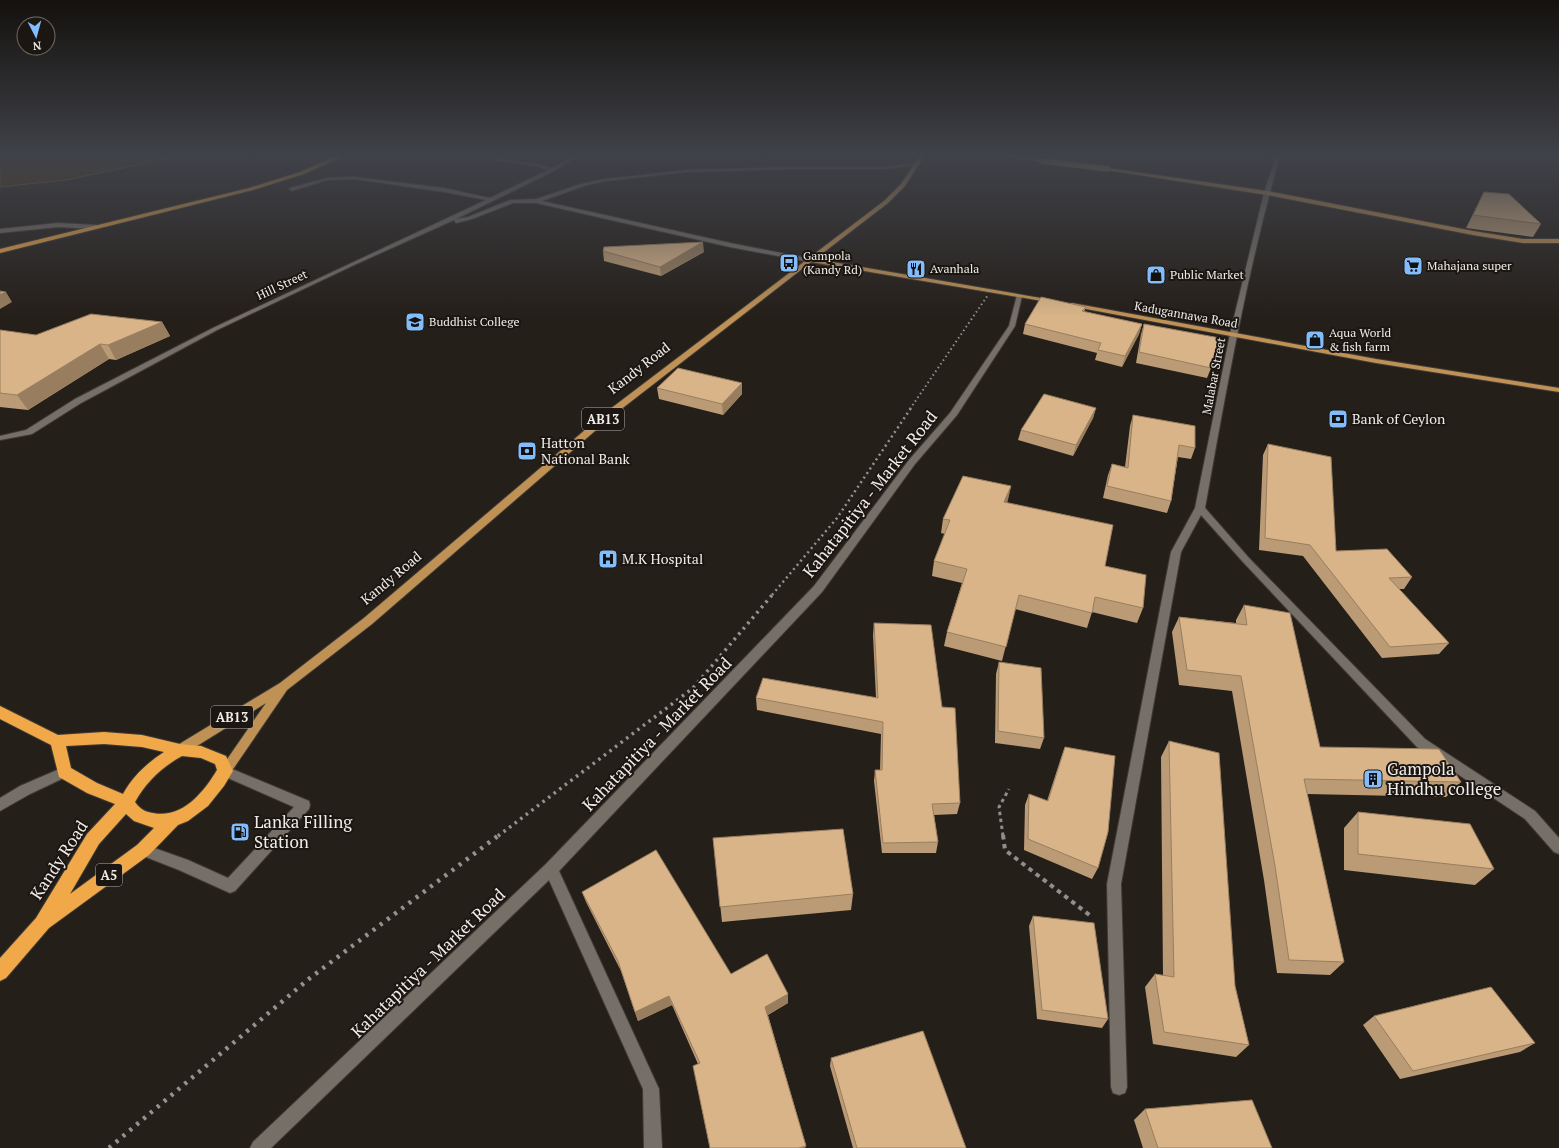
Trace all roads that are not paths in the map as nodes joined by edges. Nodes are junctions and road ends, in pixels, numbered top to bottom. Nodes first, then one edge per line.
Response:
1 (164, 210) edge
2 (471, 210) edge
3 (491, 210) edge
4 (570, 210) edge
5 (876, 210) edge
6 (1263, 210) edge
7 (1353, 210) edge
8 (440, 225) junction
9 (96, 227) junction
10 (0, 231) edge
11 (1559, 241) edge
12 (0, 251) edge
13 (810, 260) junction
14 (1019, 296) junction
15 (1233, 334) junction
16 (1559, 390) edge
17 (0, 438) edge
18 (1200, 508) junction
19 (284, 686) junction
20 (0, 712) edge
21 (57, 741) junction
22 (180, 750) junction
23 (225, 771) junction
24 (64, 772) junction
25 (127, 802) junction
26 (0, 805) edge
27 (172, 820) junction
28 (1559, 848) edge
29 (143, 850) junction
30 (551, 869) junction
31 (42, 924) junction
32 (2, 968) edge
33 (1119, 1087) dead end
34 (259, 1148) edge
35 (653, 1148) edge

1 - 9 highway
2 - 8 street, Hill Street
3 - 8 street
4 - 13 street
5 - 13 main road, Kandy Road / AB13
6 - 15 street, Malabar Street
7 - 11 main road
8 - 17 street, Hill Street
9 - 10 street
9 - 12 highway
13 - 14 main road, Kadugannawa Road
13 - 19 main road, Kandy Road / AB13
14 - 15 main road, Kadugannawa Road
14 - 30 street, Kahatapitiya - Market Road
15 - 16 main road, Kadugannawa Road
15 - 18 street, Malabar Street
18 - 28 street
18 - 33 street, Malabar Street
19 - 22 main road, Kandy Road / AB13
19 - 23 main road, Kandy Road / AB13
20 - 21 highway
21 - 22 highway
21 - 24 highway
22 - 23 highway
22 - 25 highway
23 - 27 highway
23 - 29 street
24 - 25 highway
24 - 26 street
25 - 27 highway
25 - 31 highway, Kandy Road / A5
27 - 29 highway, Kandy Road / A5
29 - 31 highway, Kandy Road / A5
30 - 34 street, Kahatapitiya - Market Road
30 - 35 street
31 - 32 highway, Kandy Road / A5

